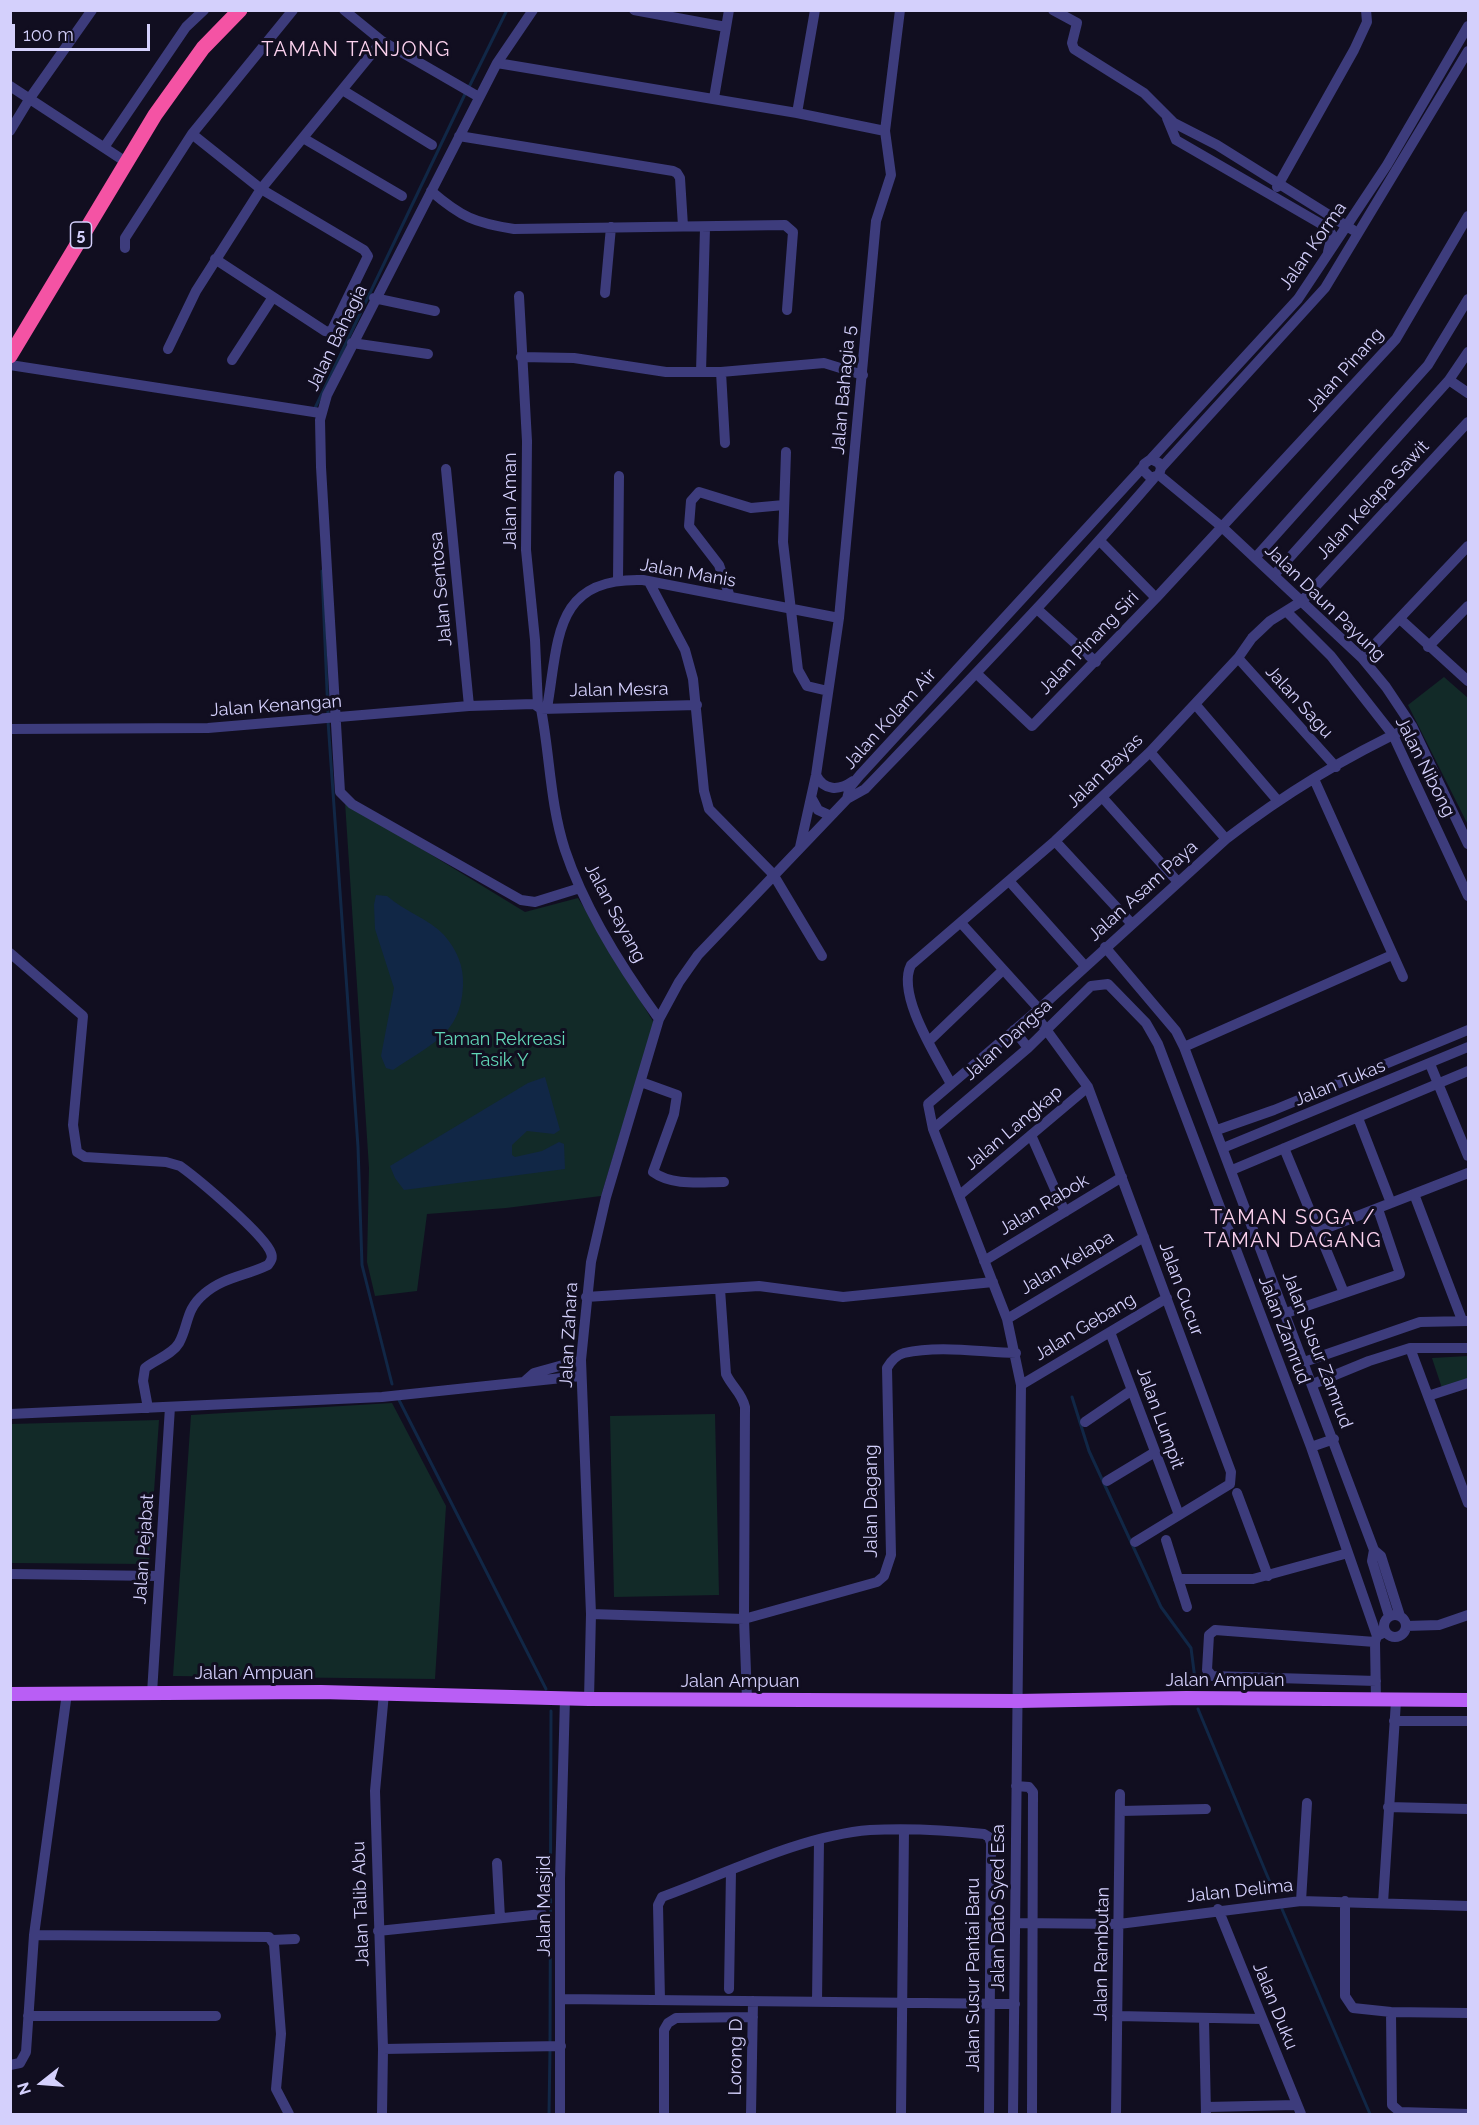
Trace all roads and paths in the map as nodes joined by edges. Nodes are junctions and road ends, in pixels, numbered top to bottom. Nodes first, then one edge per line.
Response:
1 (92, 10) edge
2 (204, 10) edge
3 (240, 10) edge
4 (293, 10) edge
5 (344, 10) edge
6 (533, 10) edge
7 (634, 10) edge
8 (729, 10) edge
9 (815, 10) edge
10 (900, 10) edge
11 (1053, 10) edge
12 (1366, 10) edge
13 (1468, 26) edge
14 (726, 27) junction
15 (382, 41) junction
16 (1465, 48) edge
17 (498, 63) junction
18 (10, 86) edge
19 (344, 91) junction
20 (475, 95) junction
21 (30, 98) junction
22 (714, 98) junction
23 (797, 113) junction
24 (1166, 115) junction
25 (10, 131) edge
26 (885, 131) junction
27 (192, 134) junction
28 (459, 136) junction
29 (303, 138) junction
30 (432, 145) dead end
31 (105, 146) junction
32 (126, 162) junction
33 (1260, 171) junction
34 (1252, 182) junction
35 (1281, 183) junction
36 (261, 189) junction
37 (431, 190) junction
38 (1271, 194) junction
39 (402, 196) dead end
40 (1468, 216) edge
41 (683, 226) junction
42 (611, 227) junction
43 (1348, 227) junction
44 (705, 228) junction
45 (1359, 233) junction
46 (125, 248) dead end
47 (1327, 256) junction
48 (215, 259) junction
49 (605, 293) dead end
50 (519, 296) dead end
51 (273, 297) junction
52 (374, 298) junction
53 (1468, 299) edge
54 (787, 310) dead end
55 (435, 311) dead end
56 (352, 343) junction
57 (168, 349) dead end
58 (1468, 352) edge
59 (428, 354) dead end
60 (10, 356) edge
61 (521, 357) junction
62 (232, 360) dead end
63 (10, 365) edge
64 (701, 372) junction
65 (721, 372) junction
66 (862, 375) junction
67 (1449, 380) junction
68 (1468, 393) edge
69 (314, 413) junction
70 (1468, 422) edge
71 (725, 443) dead end
72 (786, 452) dead end
73 (1147, 463) junction
74 (446, 469) dead end
75 (1158, 474) junction
76 (619, 476) dead end
77 (784, 505) junction
78 (1222, 527) junction
79 (1100, 541) junction
80 (1468, 546) edge
81 (1255, 558) junction
82 (1274, 575) junction
83 (618, 580) junction
84 (649, 582) junction
85 (730, 597) junction
86 (1156, 598) junction
87 (1302, 601) junction
88 (1468, 606) edge
89 (790, 608) junction
90 (1037, 609) junction
91 (1287, 612) junction
92 (839, 618) junction
93 (1400, 620) junction
94 (1428, 647) junction
95 (1238, 658) junction
96 (1362, 658) junction
97 (1096, 662) junction
98 (976, 673) junction
99 (1466, 675) edge
100 (828, 691) junction
101 (1195, 704) junction
102 (697, 705) junction
103 (469, 706) junction
104 (542, 708) junction
105 (329, 719) junction
106 (1412, 726) junction
107 (10, 729) edge
108 (1393, 735) junction
109 (1149, 752) junction
110 (1336, 767) junction
111 (816, 775) junction
112 (860, 775) junction
113 (1314, 780) junction
114 (1102, 797) junction
115 (812, 799) junction
116 (847, 799) junction
117 (1278, 801) junction
118 (831, 816) junction
119 (1226, 839) junction
120 (1055, 841) junction
121 (1468, 844) edge
122 (800, 848) junction
123 (773, 874) junction
124 (1010, 882) junction
125 (1178, 882) junction
126 (580, 888) junction
127 (1468, 896) edge
128 (961, 923) junction
129 (1131, 923) junction
130 (1105, 947) junction
131 (10, 954) edge
132 (1392, 955) junction
133 (822, 956) dead end
134 (1085, 966) junction
135 (1003, 970) junction
136 (1403, 977) dead end
137 (1108, 984) joint
138 (1036, 1011) junction
139 (659, 1019) junction
140 (1014, 1030) junction
141 (1046, 1030) junction
142 (1468, 1030) edge
143 (929, 1041) junction
144 (1184, 1047) junction
145 (1468, 1047) edge
146 (1028, 1048) junction
147 (1430, 1064) junction
148 (1468, 1071) edge
149 (641, 1082) junction
150 (951, 1084) junction
151 (1438, 1085) junction
152 (1088, 1087) junction
153 (1358, 1118) junction
154 (933, 1129) junction
155 (1217, 1130) junction
156 (1031, 1134) junction
157 (1223, 1148) junction
158 (1284, 1148) junction
159 (1468, 1156) edge
160 (1232, 1170) junction
161 (1468, 1173) edge
162 (1122, 1177) junction
163 (724, 1182) dead end
164 (961, 1194) junction
165 (1414, 1194) junction
166 (1390, 1203) junction
167 (1378, 1209) junction
168 (1065, 1212) junction
169 (1319, 1231) junction
170 (1254, 1232) junction
171 (1144, 1237) junction
172 (1233, 1241) junction
173 (984, 1261) junction
174 (993, 1282) junction
175 (720, 1289) junction
176 (1344, 1293) junction
177 (586, 1297) junction
178 (1167, 1298) junction
179 (1286, 1313) junction
180 (1007, 1319) junction
181 (1465, 1321) edge
182 (1110, 1332) junction
183 (1410, 1348) junction
184 (1468, 1348) edge
185 (1016, 1353) junction
186 (581, 1360) junction
187 (1304, 1362) junction
188 (581, 1376) junction
189 (525, 1381) junction
190 (1468, 1383) edge
191 (1313, 1384) junction
192 (1021, 1385) junction
193 (1132, 1390) junction
194 (1428, 1396) junction
195 (170, 1407) junction
196 (148, 1408) junction
197 (10, 1414) edge
198 (1085, 1422) dead end
199 (1334, 1439) junction
200 (1311, 1447) junction
201 (1155, 1452) junction
202 (1107, 1481) dead end
203 (1237, 1493) dead end
204 (1468, 1503) edge
205 (1179, 1515) junction
206 (1166, 1540) dead end
207 (1135, 1542) dead end
208 (1348, 1552) junction
209 (10, 1574) edge
210 (159, 1576) junction
211 (1268, 1576) junction
212 (1178, 1579) junction
213 (1187, 1607) dead end
214 (591, 1614) junction
215 (1468, 1615) edge
216 (1394, 1616) junction
217 (744, 1619) junction
218 (1406, 1626) junction
219 (1379, 1637) junction
220 (1376, 1681) junction
221 (67, 1693) junction
222 (152, 1693) junction
223 (384, 1693) junction
224 (10, 1694) edge
225 (565, 1698) junction
226 (589, 1699) junction
227 (747, 1700) junction
228 (1018, 1701) junction
229 (1376, 1701) junction
230 (1396, 1701) junction
231 (1468, 1701) edge
232 (1394, 1721) junction
233 (1468, 1722) edge
234 (1016, 1786) junction
235 (1120, 1794) dead end
236 (1307, 1803) dead end
237 (1388, 1807) junction
238 (1206, 1809) dead end
239 (1468, 1809) edge
240 (1121, 1811) junction
241 (904, 1830) junction
242 (819, 1841) junction
243 (497, 1863) dead end
244 (731, 1871) junction
245 (1301, 1901) junction
246 (1345, 1902) junction
247 (1383, 1903) junction
248 (1468, 1906) edge
249 (1218, 1909) junction
250 (542, 1914) dead end
251 (500, 1918) junction
252 (1016, 1923) junction
253 (1033, 1924) junction
254 (1119, 1924) junction
255 (378, 1931) junction
256 (34, 1935) junction
257 (295, 1939) dead end
258 (272, 1940) junction
259 (729, 1989) dead end
260 (562, 1999) junction
261 (660, 2000) junction
262 (753, 2001) junction
263 (817, 2001) junction
264 (901, 2002) junction
265 (991, 2004) junction
266 (1015, 2004) junction
267 (1391, 2012) junction
268 (1468, 2013) edge
269 (28, 2016) junction
270 (216, 2016) dead end
271 (1118, 2016) junction
272 (753, 2017) junction
273 (1204, 2019) junction
274 (1262, 2019) junction
275 (552, 2047) junction
276 (382, 2049) junction
277 (10, 2066) edge
278 (1299, 2110) edge
279 (1206, 2111) edge
280 (1468, 2114) edge
281 (289, 2115) edge
282 (382, 2115) edge
283 (560, 2115) edge
284 (664, 2115) edge
285 (752, 2115) edge
286 (901, 2115) edge
287 (988, 2115) edge
288 (1013, 2115) edge
289 (1032, 2115) edge
290 (1116, 2115) edge

1 - 21 street
2 - 31 street
3 - 32 highway, 5
4 - 27 street
5 - 15 street
6 - 17 street, Jalan Bahagia
7 - 14 street
8 - 14 street
9 - 23 street
10 - 26 street, Jalan Bahagia 5
11 - 24 street
12 - 35 street
13 - 16 street, Jalan Korma
14 - 22 street
15 - 19 street
15 - 20 street
16 - 43 street, Jalan Korma
16 - 45 street, Jalan Korma
17 - 20 street, Jalan Bahagia
17 - 22 street
18 - 21 street
19 - 29 street
19 - 30 street
20 - 28 street, Jalan Bahagia
21 - 25 street
21 - 31 street
22 - 23 street
23 - 26 street
24 - 33 street
24 - 34 street
26 - 66 street, Jalan Bahagia 5
27 - 36 street
27 - 46 street
28 - 37 street, Jalan Bahagia
28 - 41 street
29 - 36 street
29 - 39 street
31 - 32 street
32 - 60 highway, 5
33 - 34 street
33 - 35 street
34 - 38 street
35 - 38 street
35 - 43 street
36 - 48 street
36 - 51 street
37 - 42 street
37 - 52 street, Jalan Bahagia
38 - 47 street
40 - 78 street, Jalan Pinang
41 - 42 street
41 - 44 street
42 - 49 street
43 - 45 street
43 - 47 street, Jalan Korma
44 - 54 street
44 - 64 street
45 - 75 street, Jalan Korma
47 - 73 street, Jalan Korma
48 - 51 street
48 - 57 street
50 - 61 street, Jalan Aman
51 - 62 street
52 - 55 street
52 - 56 street, Jalan Bahagia
53 - 81 street
56 - 59 street
56 - 69 street, Jalan Bahagia
58 - 67 street
61 - 64 street
61 - 104 street, Jalan Aman
63 - 69 street
64 - 65 street
65 - 66 street
65 - 71 street
66 - 92 street, Jalan Bahagia 5
67 - 68 street
67 - 82 street
69 - 105 street, Jalan Bahagia
70 - 87 street, Jalan Kelapa Sawit
72 - 77 street
73 - 75 street
73 - 75 street
73 - 112 street, Jalan Kolam Air
74 - 103 street, Jalan Sentosa
75 - 78 street, Jalan Daun Payung
75 - 79 street, Jalan Kolam Air
76 - 83 street
77 - 85 street
77 - 89 street
78 - 81 street, Jalan Daun Payung
78 - 86 street, Jalan Pinang Siri
79 - 86 street
79 - 90 street, Jalan Kolam Air
80 - 93 street
81 - 82 street, Jalan Daun Payung
82 - 87 street, Jalan Daun Payung
83 - 84 street, Jalan Manis
83 - 104 street, Jalan Manis
84 - 85 street, Jalan Manis
84 - 102 street, Jalan Mesra
85 - 89 street, Jalan Manis
86 - 97 street, Jalan Pinang Siri
87 - 91 street, Jalan Bayas
87 - 96 street, Jalan Daun Payung
88 - 94 street
89 - 92 street, Jalan Manis
89 - 100 street
90 - 97 street
90 - 98 street, Jalan Kolam Air
91 - 95 street, Jalan Bayas
91 - 108 street, Jalan Nibong
92 - 100 street, Jalan Bahagia 5
93 - 94 street
93 - 96 street
94 - 99 street
95 - 101 street, Jalan Bayas
95 - 110 street, Jalan Sagu
96 - 106 street, Jalan Daun Payung
97 - 98 street, Jalan Pinang Siri
98 - 116 street, Jalan Kolam Air
100 - 111 street, Jalan Bahagia 5
101 - 109 street, Jalan Bayas
101 - 117 street
102 - 104 street, Jalan Mesra
102 - 123 street, Jalan Mesra
103 - 104 street, Jalan Kenangan
103 - 105 street, Jalan Kenangan
104 - 126 street, Jalan Sayang
105 - 107 street, Jalan Kenangan
105 - 126 street, Jalan Bahagia
106 - 108 street, Jalan Asam Paya
106 - 121 street, Jalan Daun Payung
108 - 110 street, Jalan Asam Paya
108 - 127 street, Jalan Nibong
109 - 114 street, Jalan Bayas
109 - 119 street
110 - 113 street, Jalan Asam Paya
111 - 112 street
111 - 115 street, Jalan Bahagia 5
112 - 116 street, Jalan Kolam Air
113 - 117 street, Jalan Asam Paya
113 - 132 street
114 - 120 street, Jalan Bayas
114 - 125 street
115 - 118 street
115 - 122 street, Jalan Bahagia 5
116 - 118 street, Jalan Zahara
117 - 119 street, Jalan Asam Paya
118 - 122 street, Jalan Zahara
119 - 125 street, Jalan Asam Paya
120 - 124 street, Jalan Bayas
120 - 129 street
122 - 123 street, Jalan Zahara
123 - 133 street, Jalan Mesra
123 - 139 street, Jalan Zahara
124 - 128 street, Jalan Bayas
124 - 134 street
125 - 129 street, Jalan Asam Paya
126 - 139 street, Jalan Sayang
128 - 135 street, Jalan Cucur
128 - 143 street, Jalan Bayas
129 - 130 street, Jalan Asam Paya
130 - 134 street, Jalan Asam Paya
130 - 144 street, Jalan Susur Zamrud
131 - 196 street
132 - 136 street
132 - 144 street
134 - 138 street, Jalan Asam Paya
135 - 138 street, Jalan Cucur
135 - 143 street
137 - 141 street, Jalan Dangsa
137 - 172 street, Jalan Zamrud
138 - 140 street, Jalan Asam Paya
138 - 141 street, Jalan Cucur
139 - 149 street, Jalan Zahara
140 - 146 street
140 - 150 street, Jalan Asam Paya
141 - 146 street, Jalan Dangsa
141 - 152 street, Jalan Cucur
142 - 155 street
143 - 150 street
144 - 155 street, Jalan Susur Zamrud
145 - 147 street, Jalan Tukas
146 - 154 street, Jalan Dangsa
147 - 151 street
147 - 157 street, Jalan Tukas
148 - 151 street
149 - 163 street
149 - 177 street, Jalan Zahara
150 - 154 street, Jalan Asam Paya
151 - 153 street
151 - 159 street
152 - 156 street, Jalan Langkap
152 - 162 street, Jalan Cucur
153 - 158 street
153 - 166 street
154 - 164 street
155 - 157 street, Jalan Susur Zamrud
156 - 164 street, Jalan Langkap
156 - 168 street
157 - 160 street, Jalan Susur Zamrud
158 - 160 street
158 - 169 street
160 - 170 street, Jalan Susur Zamrud
161 - 165 street
162 - 168 street, Jalan Rabok
162 - 171 street, Jalan Cucur
164 - 173 street
165 - 166 street
165 - 181 street
166 - 167 street
167 - 169 street
167 - 176 street
168 - 173 street, Jalan Rabok
169 - 176 street
170 - 172 street
170 - 179 street, Jalan Susur Zamrud
171 - 178 street, Jalan Cucur
171 - 180 street, Jalan Kelapa
172 - 200 street, Jalan Zamrud
173 - 174 street
174 - 175 street
174 - 180 street
175 - 177 street
175 - 217 street
176 - 179 street
177 - 186 street, Jalan Zahara
178 - 182 street, Jalan Gebang
178 - 205 street, Jalan Cucur
179 - 187 street, Jalan Susur Zamrud
180 - 185 street
181 - 187 street
182 - 192 street, Jalan Gebang
182 - 193 street, Jalan Lumpit
183 - 184 street
183 - 191 street
183 - 194 street
185 - 192 street
185 - 217 street, Jalan Dagang
186 - 188 street, Jalan Zahara
186 - 189 street
187 - 191 street, Jalan Susur Zamrud
188 - 189 street
188 - 214 street, Jalan Zahara
189 - 195 street
190 - 194 street
191 - 199 street, Jalan Susur Zamrud
192 - 228 street
193 - 198 street
193 - 201 street, Jalan Lumpit
194 - 204 street
195 - 196 street
195 - 210 street, Jalan Pejabat
196 - 197 street
199 - 200 street
199 - 216 street, Jalan Susur Zamrud
200 - 208 street, Jalan Zamrud
201 - 202 street
201 - 205 street, Jalan Lumpit
203 - 211 street
205 - 207 street, Jalan Cucur
206 - 212 street
208 - 211 street
208 - 219 street, Jalan Zamrud
209 - 210 street
210 - 222 street, Jalan Pejabat
211 - 212 street
212 - 213 street
214 - 217 street, Jalan Dagang
214 - 226 street, Jalan Zahara
215 - 218 street
216 - 218 street, Jalan Susur Zamrud
216 - 219 street
217 - 227 street
218 - 219 street
219 - 220 street, Jalan Zamrud
219 - 220 street
220 - 229 street, Jalan Zamrud
221 - 222 main road, Jalan Ampuan
221 - 224 main road, Jalan Ampuan
221 - 256 street
222 - 223 main road, Jalan Ampuan
223 - 225 main road, Jalan Ampuan
223 - 255 street, Jalan Talib Abu
225 - 226 main road, Jalan Ampuan
225 - 260 street, Jalan Masjid
226 - 227 main road, Jalan Ampuan
227 - 228 main road, Jalan Ampuan
228 - 229 main road, Jalan Ampuan
228 - 234 street, Jalan Dato Syed Esa
229 - 230 main road, Jalan Ampuan
230 - 231 main road, Jalan Ampuan
230 - 232 street
232 - 233 street
232 - 237 street
234 - 252 street, Jalan Dato Syed Esa
234 - 253 street
235 - 240 street, Jalan Rambutan
236 - 245 street
237 - 239 street
237 - 247 street
238 - 240 street
240 - 254 street, Jalan Rambutan
241 - 242 street
241 - 264 street
241 - 265 street, Jalan Susur Pantai Baru
242 - 244 street
242 - 263 street
243 - 251 street
244 - 259 street
244 - 261 street
245 - 246 street, Jalan Delima
245 - 249 street, Jalan Delima
246 - 247 street, Jalan Delima
246 - 267 street
247 - 248 street, Jalan Delima
249 - 254 street, Jalan Delima
249 - 274 street, Jalan Duku
250 - 251 street
251 - 255 street
252 - 253 street, Jalan Delima
252 - 266 street, Jalan Dato Syed Esa
253 - 254 street, Jalan Delima
253 - 289 street
254 - 271 street, Jalan Rambutan
255 - 276 street, Jalan Talib Abu
256 - 258 street
256 - 269 street
257 - 258 street
258 - 281 street
260 - 261 street
260 - 275 street, Jalan Masjid
261 - 262 street
262 - 263 street
262 - 272 street, Lorong D
263 - 264 street
264 - 265 street
264 - 286 street
265 - 266 street
265 - 287 street, Jalan Susur Pantai Baru
266 - 288 street, Jalan Dato Syed Esa
267 - 268 street
267 - 280 street
269 - 270 street
269 - 277 street
271 - 273 street
271 - 290 street, Jalan Rambutan
272 - 284 street
272 - 285 street, Lorong D
273 - 274 street
273 - 279 street
274 - 278 street, Jalan Duku
275 - 276 street
275 - 283 street, Jalan Masjid
276 - 282 street, Jalan Talib Abu
278 - 279 street

